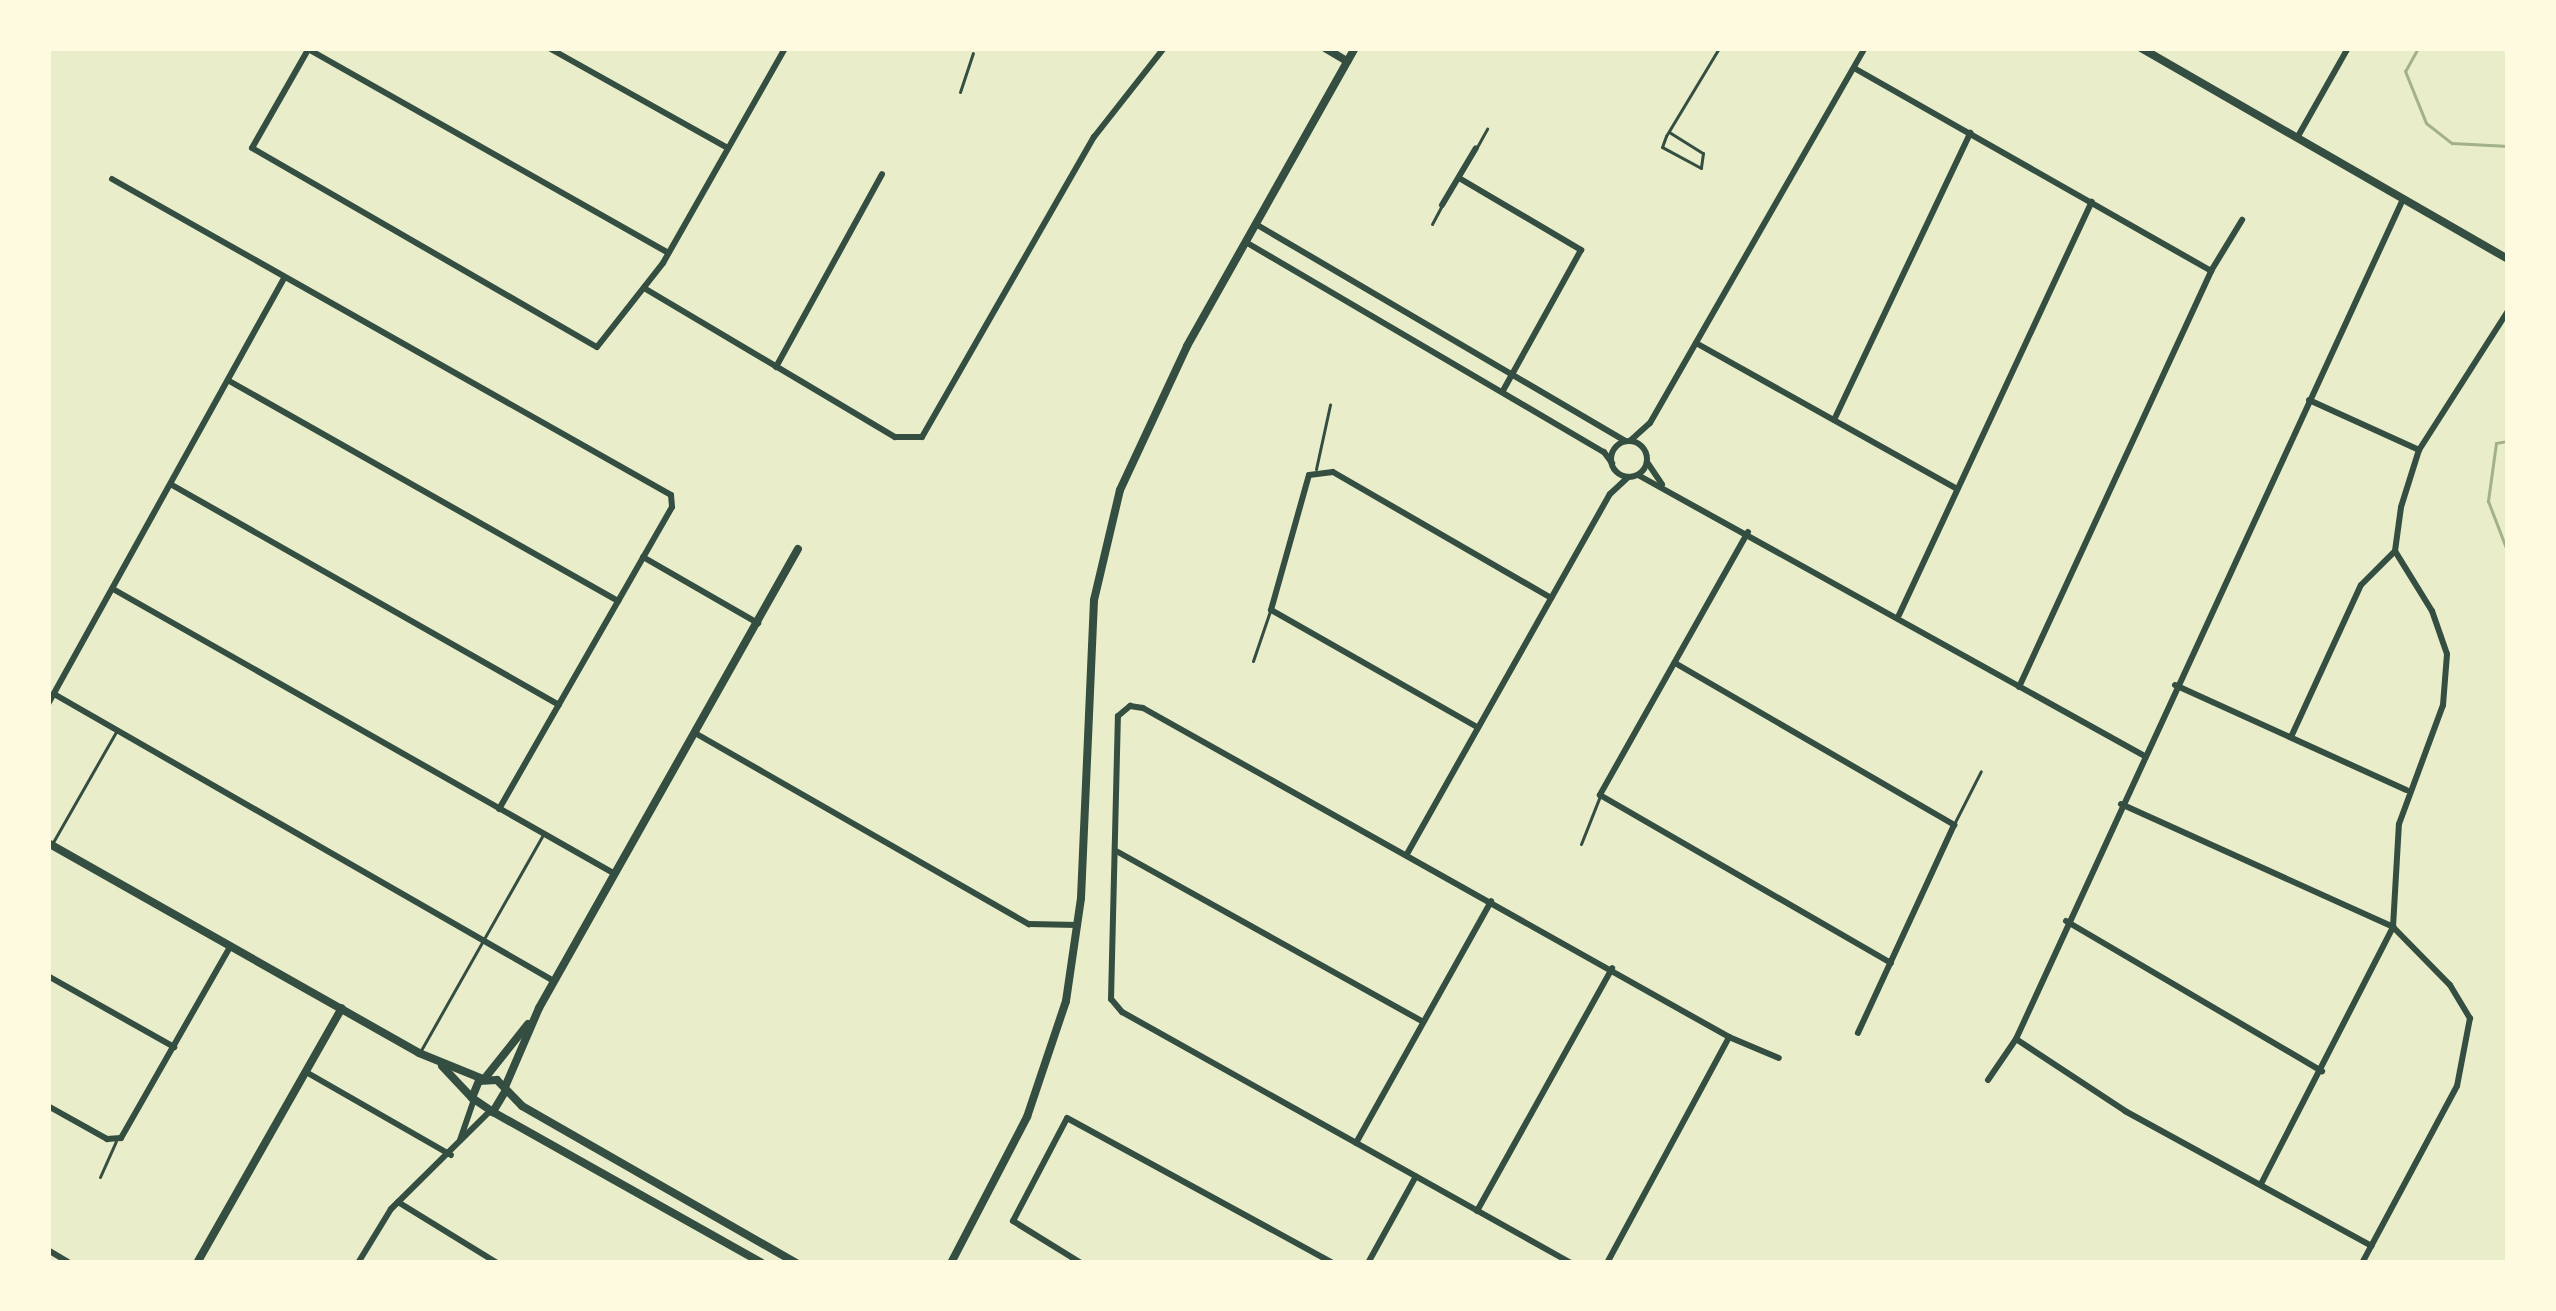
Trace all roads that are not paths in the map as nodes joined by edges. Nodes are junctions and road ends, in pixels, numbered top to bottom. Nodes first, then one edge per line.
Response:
1 (308, 48) edge
2 (549, 48) edge
3 (785, 48) edge
4 (1164, 48) edge
5 (1325, 48) edge
6 (1354, 48) edge
7 (1719, 48) edge
8 (1865, 48) edge
9 (2141, 48) edge
10 (2348, 48) edge
11 (972, 49) edge
12 (2155, 50) edge
13 (1347, 61) junction
14 (1854, 68) junction
15 (960, 92) dead end
16 (1487, 129) dead end
17 (1669, 133) junction
18 (1970, 133) junction
19 (2297, 138) junction
20 (728, 148) junction
21 (1476, 148) joint
22 (882, 174) dead end
23 (1460, 178) junction
24 (112, 179) dead end
25 (2403, 199) junction
26 (2092, 202) junction
27 (1442, 205) joint
28 (2242, 220) dead end
29 (1432, 224) dead end
30 (1258, 226) junction
31 (1249, 244) junction
32 (668, 254) junction
33 (2508, 259) edge
34 (2211, 271) junction
35 (284, 279) junction
36 (644, 288) junction
37 (2508, 311) edge
38 (1696, 343) junction
39 (776, 368) junction
40 (1514, 372) junction
41 (231, 382) junction
42 (1503, 392) junction
43 (2308, 400) junction
44 (1330, 405) dead end
45 (1834, 421) junction
46 (1650, 423) junction
47 (1628, 440) junction
48 (2419, 450) junction
49 (1646, 451) junction
50 (1647, 462) junction
51 (1613, 466) junction
52 (1316, 469) junction
53 (1638, 475) junction
54 (1628, 477) junction
55 (172, 484) junction
56 (1664, 486) junction
57 (1957, 489) junction
58 (1610, 494) junction
59 (1748, 532) junction
60 (798, 549) dead end
61 (2395, 551) junction
62 (643, 557) junction
63 (113, 590) junction
64 (1551, 598) junction
65 (618, 601) junction
66 (1270, 610) junction
67 (1899, 615) junction
68 (758, 622) junction
69 (1253, 661) dead end
70 (1675, 663) junction
71 (2175, 685) junction
72 (2019, 687) junction
73 (54, 694) junction
74 (48, 704) edge
75 (559, 705) junction
76 (1477, 728) junction
77 (117, 730) junction
78 (695, 733) junction
79 (2290, 737) junction
80 (2143, 755) junction
81 (1981, 771) dead end
82 (2406, 790) junction
83 (1600, 795) junction
84 (2120, 804) junction
85 (500, 809) junction
86 (1954, 825) junction
87 (543, 834) junction
88 (50, 844) edge
89 (1581, 844) dead end
90 (1118, 852) junction
91 (1407, 854) junction
92 (615, 874) junction
93 (1491, 901) junction
94 (2066, 921) junction
95 (1078, 925) junction
96 (2392, 927) junction
97 (483, 942) junction
98 (230, 946) junction
99 (1891, 963) junction
100 (1612, 968) junction
101 (48, 976) edge
102 (554, 982) junction
103 (343, 1008) junction
104 (539, 1008) junction
105 (1424, 1022) junction
106 (1858, 1033) dead end
107 (1729, 1037) junction
108 (2015, 1040) junction
109 (174, 1047) junction
110 (419, 1053) junction
111 (1779, 1058) dead end
112 (441, 1064) junction
113 (306, 1072) junction
114 (2324, 1072) junction
115 (484, 1078) junction
116 (1988, 1079) dead end
117 (505, 1089) junction
118 (472, 1100) junction
119 (48, 1106) edge
120 (490, 1113) junction
121 (116, 1141) junction
122 (1356, 1143) junction
123 (458, 1144) junction
124 (451, 1155) junction
125 (1416, 1177) junction
126 (100, 1178) dead end
127 (2261, 1184) junction
128 (398, 1202) junction
129 (1477, 1211) junction
130 (2372, 1246) junction
131 (48, 1250) edge
132 (1065, 1254) junction
133 (70, 1263) edge
134 (197, 1263) edge
135 (358, 1263) edge
136 (497, 1263) edge
137 (763, 1263) edge
138 (796, 1263) edge
139 (951, 1263) edge
140 (1060, 1263) edge
141 (1081, 1263) edge
142 (1333, 1263) edge
143 (1368, 1263) edge
144 (1571, 1263) edge
145 (1607, 1263) edge
146 (2362, 1263) edge

1 - 32 street
1 - 36 street
2 - 20 street
3 - 20 street
4 - 39 street
5 - 13 street
6 - 13 street
7 - 17 lane
8 - 14 street
9 - 12 street
10 - 19 street
11 - 15 lane
12 - 19 street
13 - 30 street
14 - 18 street
14 - 38 street
16 - 21 lane
17 - 17 lane
18 - 26 street
18 - 45 street
19 - 25 street
20 - 32 street
21 - 23 street
22 - 39 street
23 - 27 street
23 - 40 street
24 - 35 street
25 - 33 street
25 - 43 street
26 - 34 street
26 - 57 street
27 - 29 lane
28 - 34 street
30 - 31 street
30 - 40 street
31 - 42 street
31 - 95 street
32 - 36 street
34 - 72 street
35 - 41 street
35 - 62 street
36 - 39 street
37 - 48 street
38 - 45 street
38 - 46 street
40 - 42 street
40 - 47 street
41 - 55 street
41 - 65 street
42 - 51 street
43 - 48 street
43 - 71 street
44 - 52 lane
45 - 57 street
46 - 47 street
46 - 49 street
47 - 49 street
47 - 51 street
48 - 61 street
49 - 50 street
50 - 53 street
50 - 56 street
51 - 54 street
51 - 58 street
52 - 64 street
52 - 66 street
53 - 54 street
53 - 56 street
54 - 58 street
55 - 63 street
55 - 75 street
56 - 59 street
57 - 67 street
58 - 64 street
59 - 67 street
59 - 70 street
60 - 68 street
61 - 79 street
61 - 82 street
62 - 65 street
62 - 68 street
63 - 73 street
63 - 85 street
64 - 76 street
65 - 75 street
66 - 69 lane
66 - 76 street
67 - 72 street
68 - 78 street
70 - 83 street
70 - 86 street
71 - 79 street
71 - 80 street
72 - 80 street
73 - 74 street
73 - 77 street
75 - 85 street
76 - 91 street
77 - 88 lane
77 - 97 street
78 - 92 street
78 - 95 street
79 - 82 street
80 - 84 street
81 - 86 lane
82 - 96 street
83 - 89 lane
83 - 99 street
84 - 94 street
84 - 96 street
85 - 87 street
86 - 99 street
87 - 92 street
87 - 97 lane
88 - 98 street
90 - 91 street
90 - 105 street
90 - 122 street
91 - 93 street
92 - 102 street
93 - 100 street
93 - 105 street
94 - 108 street
94 - 114 street
95 - 139 street
96 - 114 street
96 - 130 street
97 - 102 street
97 - 110 lane
98 - 103 street
98 - 109 street
99 - 106 street
100 - 107 street
100 - 129 street
101 - 109 street
102 - 104 street
103 - 110 street
103 - 113 street
104 - 115 street
104 - 117 street
105 - 122 street
107 - 111 street
107 - 145 street
108 - 116 street
108 - 127 street
109 - 121 street
110 - 112 street
112 - 115 street
112 - 118 street
113 - 124 street
113 - 134 street
114 - 127 street
115 - 117 street
115 - 118 street
117 - 120 street
117 - 138 street
118 - 120 street
118 - 123 street
119 - 121 street
120 - 123 street
120 - 137 street
121 - 126 lane
122 - 125 street
123 - 124 street
124 - 128 street
125 - 129 street
125 - 143 street
127 - 130 street
128 - 135 street
128 - 136 street
129 - 144 street
130 - 146 street
131 - 133 street
132 - 140 lane
132 - 141 street
132 - 142 street

